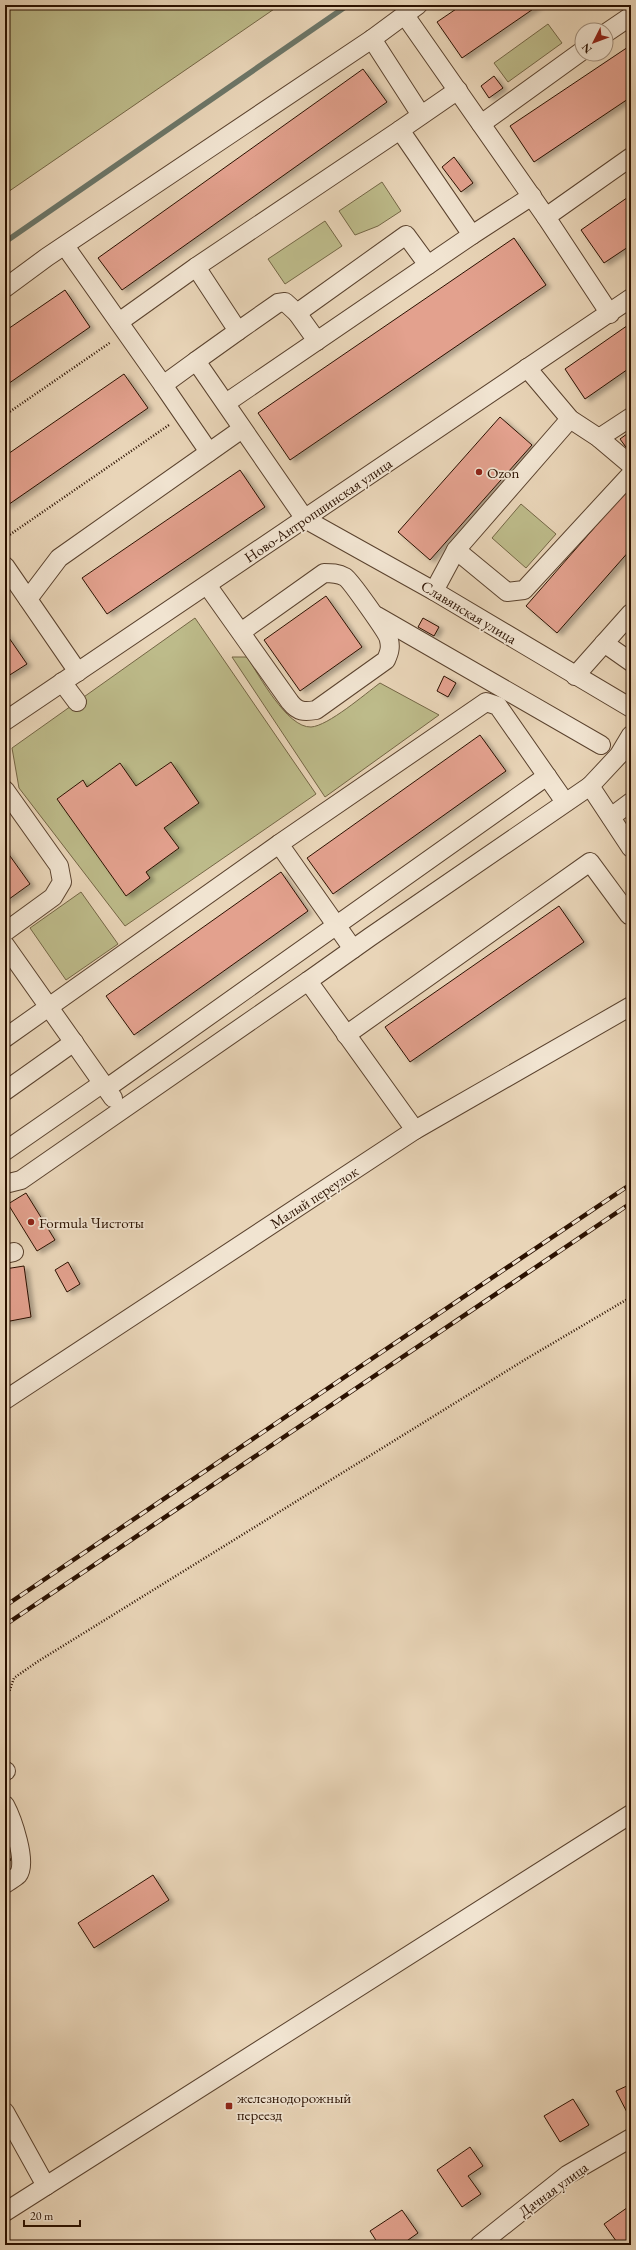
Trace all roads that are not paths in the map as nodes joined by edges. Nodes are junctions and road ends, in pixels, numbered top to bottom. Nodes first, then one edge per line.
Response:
1 (411, 10) edge
2 (626, 14) edge
3 (614, 25) edge
4 (372, 39) junction
5 (574, 57) edge
6 (458, 90) junction
7 (421, 115) junction
8 (481, 124) junction
9 (400, 130) junction
10 (631, 157) edge
11 (532, 196) junction
12 (546, 216) junction
13 (472, 235) junction
14 (65, 246) junction
15 (428, 265) junction
16 (196, 267) junction
17 (5, 288) edge
18 (631, 298) edge
19 (297, 313) junction
20 (610, 314) junction
21 (122, 327) junction
22 (238, 331) junction
23 (317, 341) junction
24 (196, 361) junction
25 (527, 368) junction
26 (163, 385) junction
27 (226, 403) junction
28 (631, 417) edge
29 (570, 419) junction
30 (242, 429) junction
31 (599, 438) junction
32 (209, 452) junction
33 (631, 465) edge
34 (631, 474) edge
35 (305, 519) junction
36 (456, 550) junction
37 (5, 566) edge
38 (207, 585) junction
39 (434, 591) junction
40 (28, 599) junction
41 (631, 613) edge
42 (373, 614) junction
43 (241, 632) junction
44 (604, 643) junction
45 (631, 662) edge
46 (78, 672) junction
47 (575, 676) junction
48 (62, 682) junction
49 (495, 685) junction
50 (77, 702) dead end
51 (486, 702) junction
52 (631, 708) edge
53 (5, 721) edge
54 (631, 735) edge
55 (601, 745) dead end
56 (547, 776) junction
57 (590, 786) junction
58 (5, 790) edge
59 (565, 802) junction
60 (631, 802) edge
61 (611, 817) junction
62 (279, 844) junction
63 (631, 848) edge
64 (629, 915) dead end
65 (337, 926) junction
66 (5, 932) edge
67 (5, 945) edge
68 (353, 949) junction
69 (308, 981) junction
70 (631, 1006) edge
71 (49, 1007) junction
72 (346, 1035) junction
73 (5, 1038) edge
74 (74, 1042) junction
75 (105, 1086) junction
76 (5, 1091) edge
77 (122, 1110) junction
78 (415, 1130) junction
79 (5, 1151) edge
80 (5, 1184) edge
81 (5, 1400) edge
82 (5, 1805) edge
83 (631, 1814) edge
84 (5, 1884) edge
85 (5, 2112) edge
86 (631, 2138) edge
87 (46, 2186) junction
88 (5, 2212) edge
89 (479, 2245) edge

1 - 4 street
1 - 6 street
2 - 3 street
4 - 7 street
4 - 14 street
5 - 8 street
6 - 7 street
6 - 8 street
7 - 9 street
8 - 11 street
9 - 13 street
9 - 16 street
10 - 12 street
11 - 12 street
11 - 13 street
12 - 20 street
13 - 15 street
14 - 17 street
14 - 21 street
15 - 19 street
15 - 23 street
16 - 21 street
16 - 22 street
18 - 20 street, Ново-Антропшинская улица
19 - 22 street
19 - 23 street
20 - 25 street, Ново-Антропшинская улица
21 - 26 street
22 - 24 street
23 - 27 street
24 - 26 street
24 - 27 street
25 - 29 street
25 - 35 street, Ново-Антропшинская улица
26 - 32 street
27 - 30 street
28 - 31 street
29 - 31 street
29 - 36 street
30 - 32 street
30 - 35 street
31 - 33 street
32 - 40 street
34 - 36 street
35 - 38 street, Ново-Антропшинская улица
35 - 39 street, Славянская улица
36 - 39 street
37 - 40 street
38 - 43 street
38 - 46 street, Ново-Антропшинская улица
39 - 47 street, Славянская улица
40 - 46 street
41 - 44 street
42 - 43 street
42 - 43 street
42 - 49 street
44 - 45 street
44 - 47 street
46 - 48 street, Ново-Антропшинская улица
47 - 52 street, Славянская улица
48 - 50 street
48 - 53 street, Ново-Антропшинская улица
49 - 51 street
49 - 55 street
51 - 56 street
51 - 62 street
54 - 57 street
56 - 59 street
56 - 65 street
57 - 59 street
57 - 61 street
58 - 66 street
59 - 68 street
60 - 61 street
61 - 63 street
62 - 65 street
62 - 71 street
64 - 72 street
65 - 68 street
65 - 75 street
67 - 71 street
68 - 69 street
69 - 72 street
69 - 77 street
70 - 78 street, Малый переулок
71 - 73 street
71 - 74 street
72 - 78 street
74 - 75 street
74 - 76 street
75 - 77 street
75 - 79 street
77 - 80 street
78 - 81 street, Малый переулок
82 - 84 street
83 - 87 street
85 - 87 street
86 - 89 street, Дачная улица
87 - 88 street

